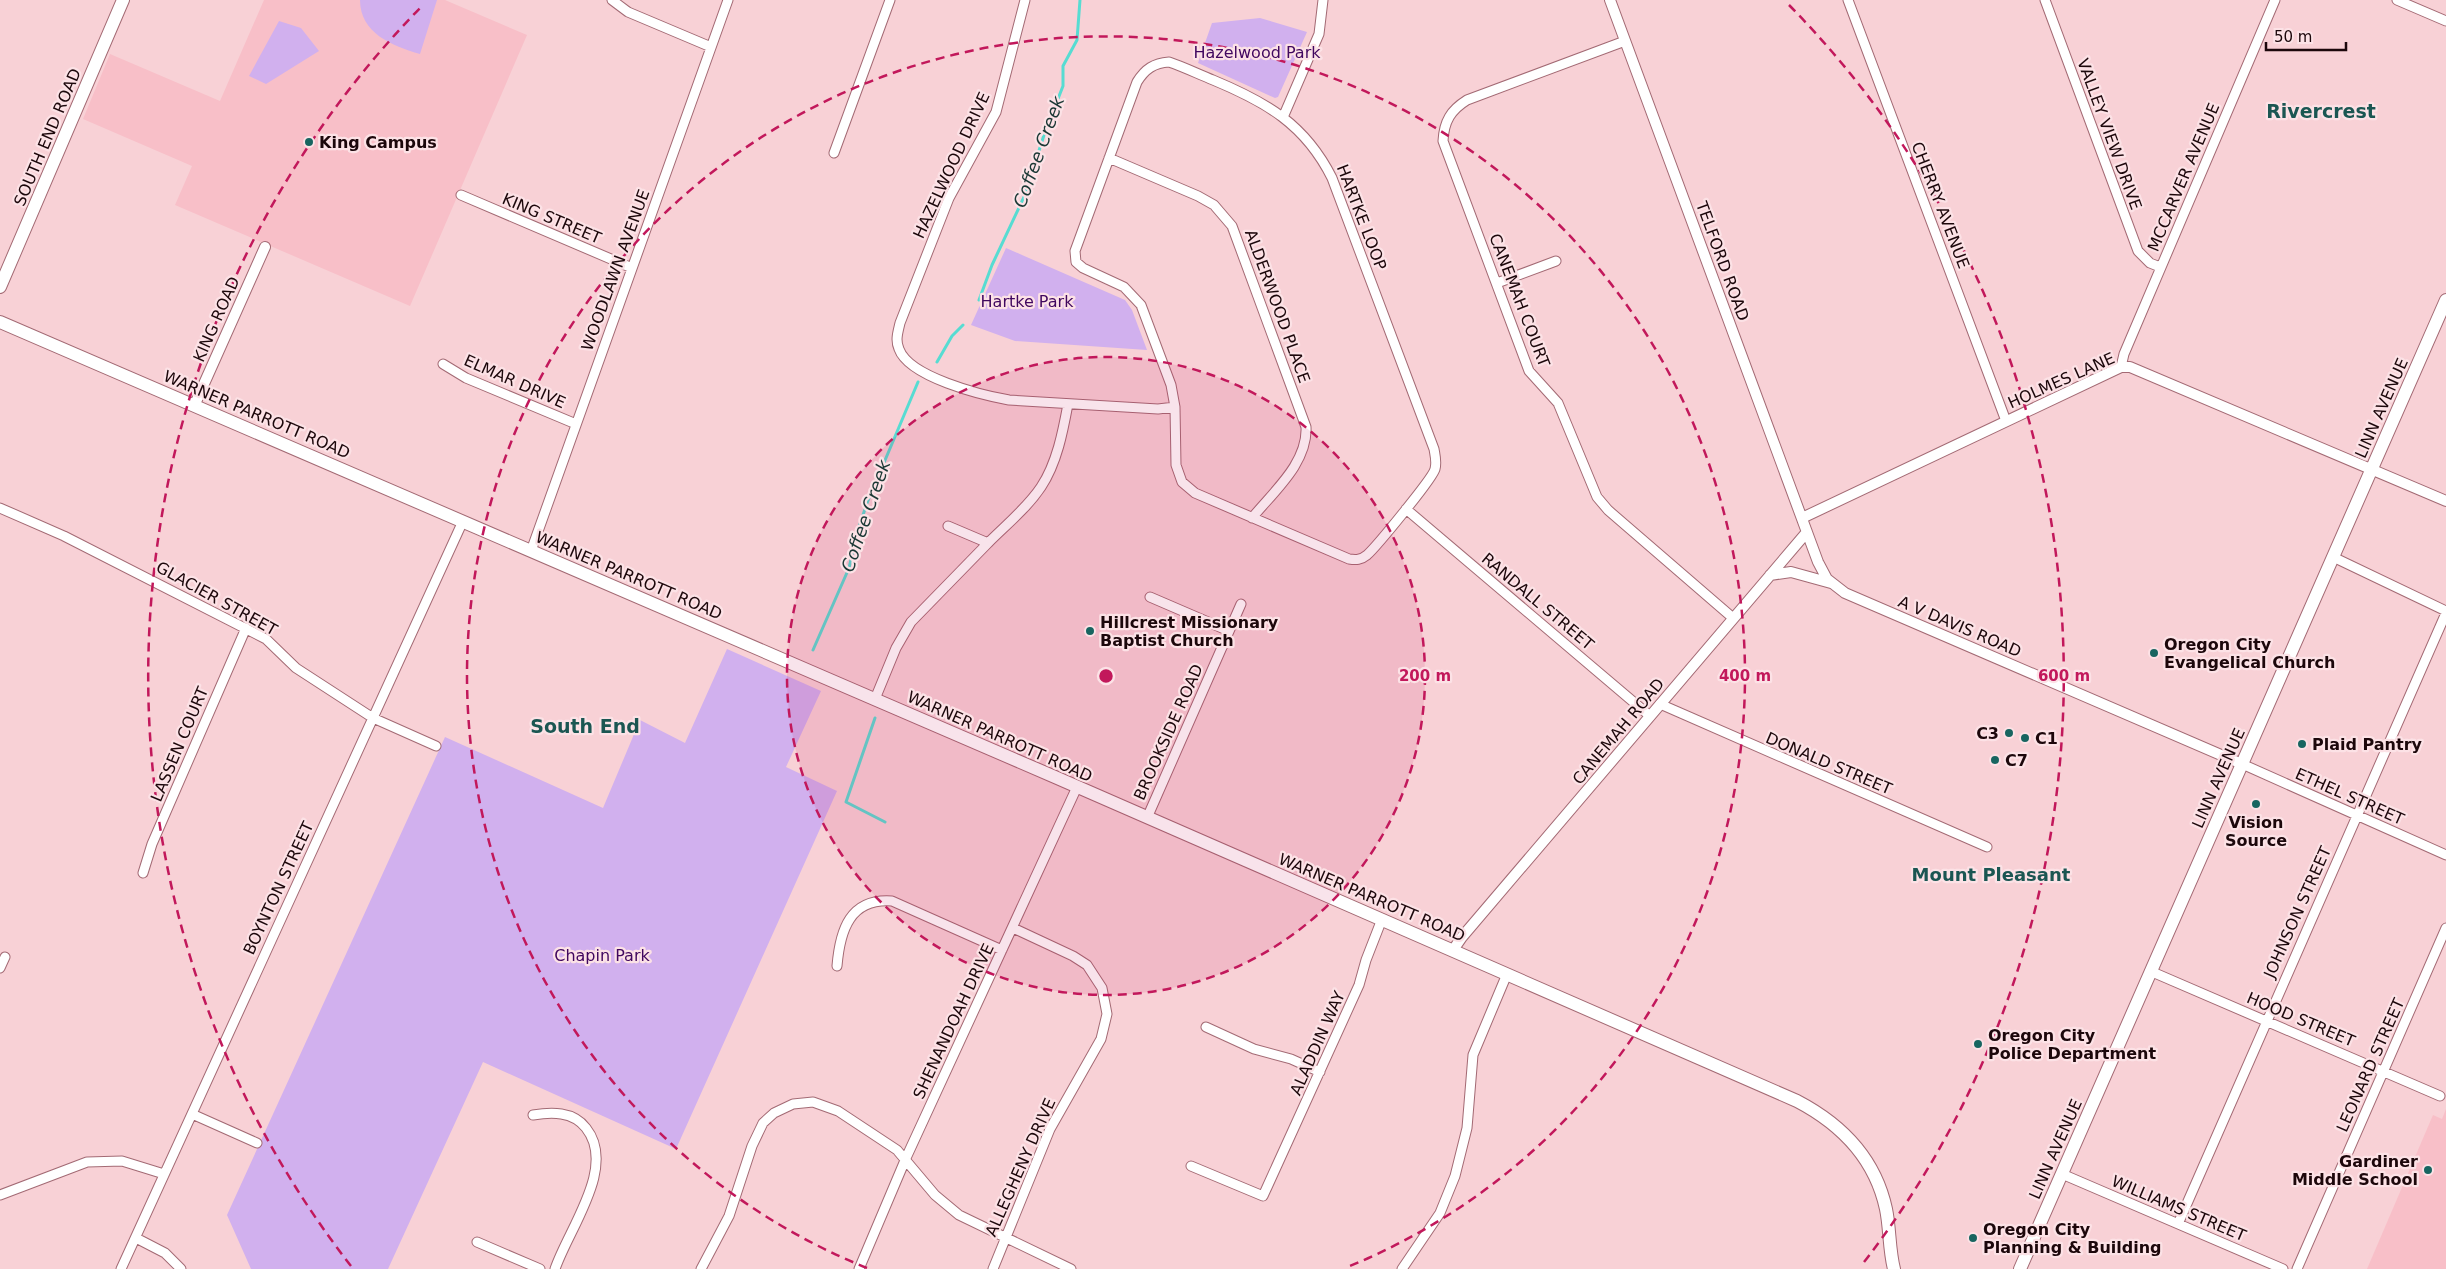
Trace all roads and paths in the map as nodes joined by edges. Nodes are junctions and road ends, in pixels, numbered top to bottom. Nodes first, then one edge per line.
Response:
1 (123, 0) edge
2 (612, 0) edge
3 (728, 0) edge
4 (890, 0) edge
5 (1025, 0) edge
6 (1324, 0) edge
7 (1610, 0) edge
8 (1848, 0) edge
9 (2044, 0) edge
10 (2275, 0) edge
11 (2398, 0) edge
12 (2418, 4) edge
13 (2446, 20) edge
14 (1626, 41) junction
15 (711, 47) junction
16 (1284, 115) junction
17 (834, 153) dead end
18 (1109, 158) junction
19 (462, 195) dead end
20 (265, 247) dead end
21 (1556, 261) dead end
22 (2160, 267) junction
23 (632, 268) junction
24 (1497, 283) junction
25 (0, 288) edge
26 (2444, 308) edge
27 (0, 322) edge
28 (443, 364) dead end
29 (2121, 367) junction
30 (195, 404) junction
31 (1068, 404) junction
32 (1175, 407) junction
33 (2006, 421) junction
34 (576, 424) junction
35 (2372, 471) junction
36 (2446, 501) edge
37 (0, 508) edge
38 (1406, 509) junction
39 (1252, 518) junction
40 (1802, 518) junction
41 (463, 521) junction
42 (948, 526) dead end
43 (1807, 532) junction
44 (988, 543) junction
45 (531, 550) junction
46 (2333, 557) junction
47 (1770, 575) junction
48 (1831, 583) junction
49 (1150, 597) dead end
50 (1241, 604) dead end
51 (2446, 612) edge
52 (1733, 618) junction
53 (246, 628) junction
54 (1229, 631) junction
55 (875, 699) junction
56 (1660, 704) junction
57 (1650, 716) junction
58 (373, 718) junction
59 (436, 746) dead end
60 (2242, 764) junction
61 (1077, 787) junction
62 (2356, 815) junction
63 (1147, 818) junction
64 (1987, 847) dead end
65 (2446, 855) edge
66 (143, 873) dead end
67 (1382, 919) junction
68 (1013, 928) junction
69 (2446, 928) edge
70 (1002, 950) junction
71 (1453, 950) junction
72 (5, 957) dead end
73 (837, 966) dead end
74 (0, 968) edge
75 (2150, 971) junction
76 (1507, 974) junction
77 (2266, 1021) junction
78 (1206, 1027) dead end
79 (1320, 1072) junction
80 (2384, 1072) junction
81 (2440, 1096) dead end
82 (192, 1114) junction
83 (533, 1115) dead end
84 (257, 1144) dead end
85 (906, 1158) junction
86 (1192, 1166) dead end
87 (164, 1174) junction
88 (2062, 1174) junction
89 (0, 1195) edge
90 (2178, 1224) junction
91 (136, 1238) junction
92 (1005, 1239) junction
93 (477, 1242) dead end
94 (122, 1269) edge
95 (182, 1269) edge
96 (540, 1269) edge
97 (555, 1269) edge
98 (701, 1269) edge
99 (859, 1269) edge
100 (993, 1269) edge
101 (1071, 1269) edge
102 (1402, 1269) edge
103 (1894, 1269) edge
104 (2020, 1269) edge
105 (2283, 1269) edge
106 (2297, 1269) edge

1 - 25 main road, SOUTH END ROAD
2 - 15 street
3 - 15 street, WOODLAWN AVENUE
4 - 17 street
5 - 31 street, HAZELWOOD DRIVE
6 - 16 street
7 - 14 street, TELFORD ROAD
8 - 33 street, CHERRY AVENUE
9 - 22 street, VALLEY VIEW DRIVE
10 - 22 street, MCCARVER AVENUE
11 - 12 street
12 - 13 street
14 - 24 street, CANEMAH COURT
14 - 40 street, TELFORD ROAD
15 - 23 street, WOODLAWN AVENUE
16 - 18 street, HARTKE LOOP
16 - 38 street, HARTKE LOOP
18 - 32 street, HARTKE LOOP
18 - 39 street, ALDERWOOD PLACE
19 - 23 street, KING STREET
20 - 30 street, KING ROAD
21 - 24 street
22 - 29 street, MCCARVER AVENUE
23 - 34 street, WOODLAWN AVENUE
24 - 52 street, CANEMAH COURT
26 - 35 main road, LINN AVENUE
27 - 30 main road, WARNER PARROTT ROAD
28 - 34 street, ELMAR DRIVE
29 - 33 street, HOLMES LANE
29 - 35 street, HOLMES LANE
30 - 41 main road, WARNER PARROTT ROAD
31 - 32 street, HAZELWOOD DRIVE
31 - 44 street
32 - 39 street, HARTKE LOOP
33 - 40 street, HOLMES LANE
34 - 45 street, WOODLAWN AVENUE
35 - 36 street, HOLMES LANE
35 - 46 main road, LINN AVENUE
37 - 53 street, GLACIER STREET
38 - 39 street, HARTKE LOOP
38 - 57 street, RANDALL STREET
40 - 43 street, TELFORD ROAD
41 - 45 main road, WARNER PARROTT ROAD
41 - 58 street, BOYNTON STREET
42 - 44 street
43 - 47 street, CANEMAH ROAD
43 - 48 street
44 - 55 street
45 - 55 main road, WARNER PARROTT ROAD
46 - 51 street
46 - 60 main road, LINN AVENUE
47 - 48 street, A V DAVIS ROAD
47 - 52 street, CANEMAH ROAD
48 - 60 street, A V DAVIS ROAD
49 - 54 street
50 - 54 street, BROOKSIDE ROAD
51 - 62 street, JOHNSON STREET
52 - 56 street, CANEMAH ROAD
53 - 58 street, GLACIER STREET
53 - 66 street, LASSEN COURT
54 - 63 street, BROOKSIDE ROAD
55 - 61 main road, WARNER PARROTT ROAD
56 - 57 street, CANEMAH ROAD
56 - 64 street, DONALD STREET
57 - 71 street, CANEMAH ROAD
58 - 59 street, GLACIER STREET
58 - 82 street, BOYNTON STREET
60 - 62 street, ETHEL STREET
60 - 75 main road, LINN AVENUE
61 - 63 main road, WARNER PARROTT ROAD
61 - 68 street, SHENANDOAH DRIVE
62 - 65 street, ETHEL STREET
62 - 77 street, JOHNSON STREET
63 - 67 main road, WARNER PARROTT ROAD
67 - 71 main road, WARNER PARROTT ROAD
67 - 79 street, ALADDIN WAY
68 - 70 street, SHENANDOAH DRIVE
68 - 92 street, ALLEGHENY DRIVE
69 - 80 street, LEONARD STREET
70 - 73 street
70 - 85 street, SHENANDOAH DRIVE
71 - 76 main road, WARNER PARROTT ROAD
72 - 74 street
75 - 77 street, HOOD STREET
75 - 88 main road, LINN AVENUE
76 - 102 street
76 - 103 main road, WARNER PARROTT ROAD
77 - 80 street, HOOD STREET
77 - 90 street, JOHNSON STREET
78 - 79 street
79 - 86 street, ALADDIN WAY
80 - 81 street, HOOD STREET
80 - 106 street, LEONARD STREET
82 - 84 street
82 - 87 street, BOYNTON STREET
83 - 97 street
85 - 92 street
85 - 98 street
85 - 99 street, SHENANDOAH DRIVE
87 - 89 street
87 - 91 street, BOYNTON STREET
88 - 90 street, WILLIAMS STREET
88 - 104 main road, LINN AVENUE
90 - 105 street, WILLIAMS STREET
91 - 94 street, BOYNTON STREET
91 - 95 street
92 - 100 street, ALLEGHENY DRIVE
92 - 101 street
93 - 96 street

